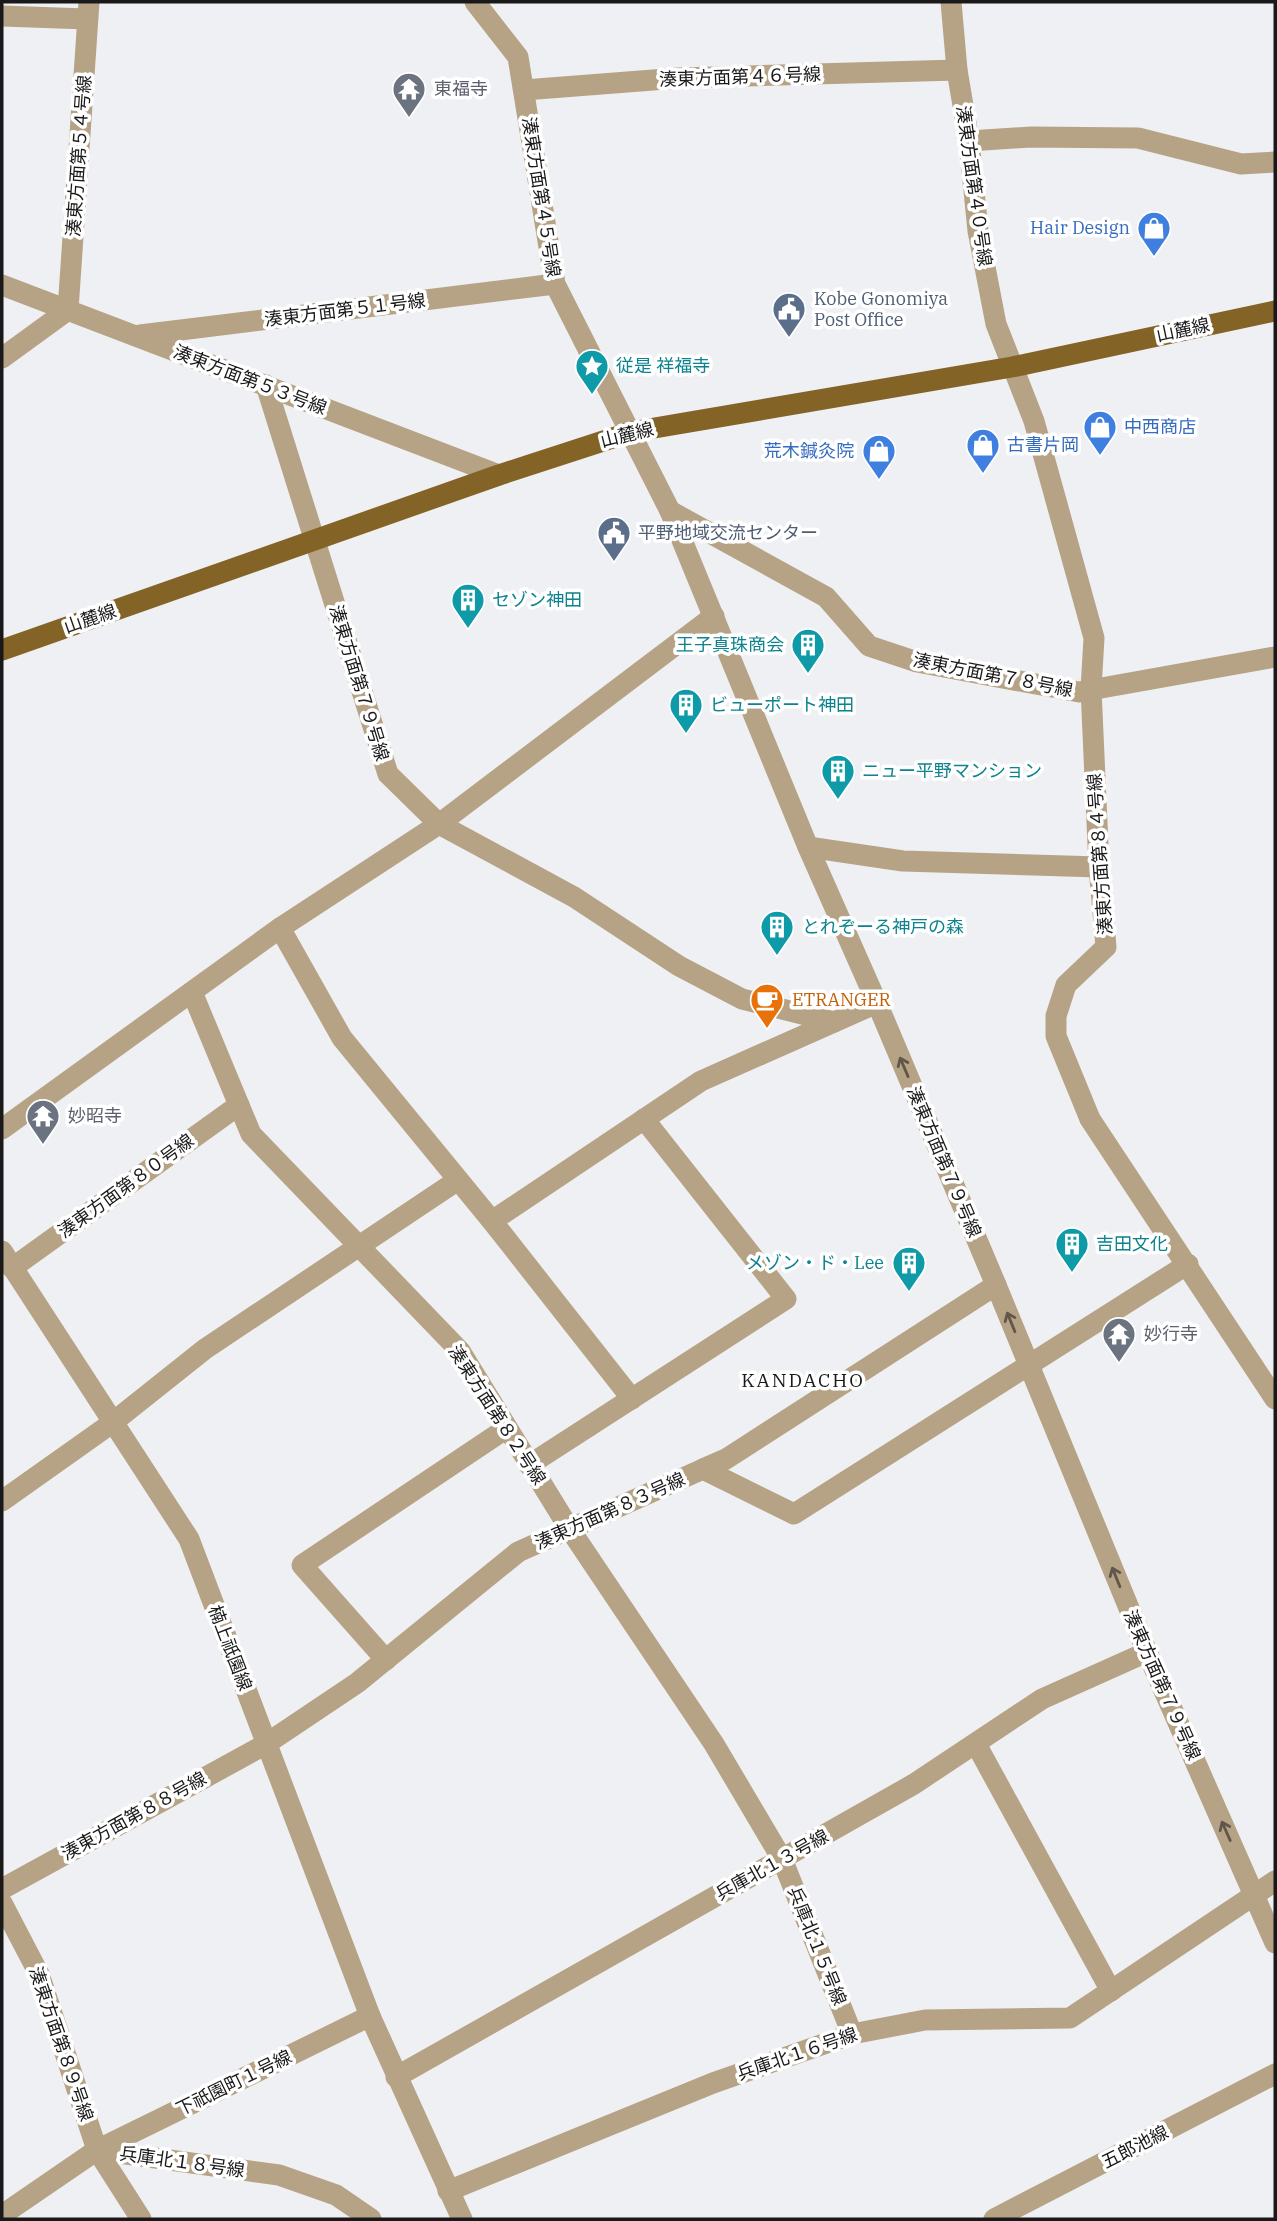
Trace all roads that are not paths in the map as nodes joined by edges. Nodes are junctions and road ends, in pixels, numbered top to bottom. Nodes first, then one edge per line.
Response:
1 (475, 2) edge
2 (951, 2) edge
3 (88, 11) edge
4 (2, 16) edge
5 (957, 70) junction
6 (524, 90) junction
7 (969, 141) junction
8 (1275, 162) edge
9 (555, 284) junction
10 (2, 285) edge
11 (68, 310) junction
12 (1275, 311) edge
13 (135, 336) junction
14 (2, 358) edge
15 (1012, 367) junction
16 (266, 386) junction
17 (631, 432) junction
18 (499, 475) junction
19 (670, 512) junction
20 (314, 540) junction
21 (714, 616) junction
22 (2, 650) edge
23 (1275, 657) edge
24 (1091, 689) junction
25 (439, 824) junction
26 (808, 847) junction
27 (1099, 867) junction
28 (280, 928) junction
29 (192, 992) junction
30 (877, 1003) junction
31 (834, 1022) junction
32 (239, 1105) junction
33 (645, 1119) junction
34 (2, 1129) edge
35 (458, 1181) junction
36 (492, 1221) junction
37 (359, 1246) junction
38 (7, 1259) edge
39 (1188, 1264) junction
40 (996, 1285) junction
41 (1028, 1365) junction
42 (632, 1399) junction
43 (1275, 1399) edge
44 (112, 1423) junction
45 (507, 1428) junction
46 (529, 1465) junction
47 (703, 1469) junction
48 (2, 1501) edge
49 (569, 1528) junction
50 (1147, 1652) junction
51 (386, 1660) junction
52 (266, 1744) junction
53 (976, 1744) junction
54 (782, 1859) junction
55 (1275, 1881) edge
56 (2, 1889) edge
57 (1254, 1893) junction
58 (2, 1903) edge
59 (1275, 1943) edge
60 (1111, 1991) junction
61 (370, 2016) junction
62 (852, 2034) junction
63 (1275, 2074) edge
64 (396, 2077) junction
65 (97, 2150) junction
66 (448, 2191) junction
67 (2, 2215) edge
68 (141, 2219) edge
69 (371, 2219) edge
70 (462, 2219) edge
71 (994, 2219) edge

1 - 6 street, 湊東方面第４５号線
2 - 5 street, 湊東方面第４０号線
3 - 4 street
3 - 11 street, 湊東方面第５４号線
5 - 6 street, 湊東方面第４６号線
5 - 7 street, 湊東方面第４０号線
6 - 9 street, 湊東方面第４５号線
7 - 8 street
7 - 15 street, 湊東方面第４０号線
9 - 13 street, 湊東方面第５１号線
9 - 17 street, 湊東方面第４５号線
10 - 11 street, 湊東方面第５３号線
11 - 13 street, 湊東方面第５３号線
11 - 14 street
12 - 15 main road, 山麓線
13 - 16 street, 湊東方面第５３号線
15 - 17 main road, 山麓線
15 - 24 street, 湊東方面第８４号線
16 - 18 street, 湊東方面第５３号線
16 - 20 street, 湊東方面第７９号線
17 - 18 main road, 山麓線
17 - 19 street, 湊東方面第７９号線
18 - 20 main road, 山麓線
19 - 21 street, 湊東方面第７９号線
19 - 24 street, 湊東方面第７８号線
20 - 22 main road, 山麓線
20 - 25 street, 湊東方面第７９号線
21 - 25 street
21 - 26 street, 湊東方面第７９号線
23 - 24 street, 湊東方面第７８号線
24 - 27 street, 湊東方面第８４号線
25 - 28 street
25 - 31 street, 湊東方面第７９号線
26 - 27 street
26 - 30 street, 湊東方面第７９号線
27 - 39 street, 湊東方面第８４号線
28 - 29 street
28 - 35 street
29 - 32 street, 湊東方面第８２号線
29 - 34 street
30 - 31 street
40 -> 30 street, 湊東方面第７９号線
31 - 33 street
32 - 37 street, 湊東方面第８２号線
32 - 38 street, 湊東方面第８０号線
33 - 36 street
33 - 42 street
35 - 36 street
35 - 37 street
36 - 42 street
37 - 44 street
37 - 45 street, 湊東方面第８２号線
38 - 44 street, 楠上祇園線
39 - 41 street, 湊東方面第８３号線
39 - 43 street, 湊東方面第８４号線
41 -> 40 street, 湊東方面第７９号線
40 - 47 street
41 - 47 street, 湊東方面第８３号線
50 -> 41 street, 湊東方面第７９号線
42 - 46 street
44 - 48 street
44 - 52 street, 楠上祇園線
45 - 46 street, 湊東方面第８２号線
45 - 51 street
46 - 49 street, 湊東方面第８２号線
47 - 49 street, 湊東方面第８３号線
49 - 51 street, 湊東方面第８３号線
49 - 54 street, 湊東方面第８２号線
50 - 53 street, 兵庫北１３号線
57 -> 50 street, 湊東方面第７９号線
51 - 52 street, 湊東方面第８３号線
52 - 56 street, 湊東方面第８８号線
52 - 61 street, 楠上祇園線
53 - 54 street, 兵庫北１３号線
53 - 60 street
54 - 62 street, 兵庫北１５号線
54 - 64 street, 兵庫北１３号線
55 - 57 street, 兵庫北１６号線
57 - 59 street, 湊東方面第７９号線
57 - 60 street, 兵庫北１６号線
58 - 65 street, 湊東方面第８９号線
60 - 62 street, 兵庫北１６号線
61 - 64 street, 楠上祇園線
61 - 65 street, 下祇園町１号線
62 - 66 street, 兵庫北１６号線
63 - 71 street, 五郎池線
64 - 66 street, 楠上祇園線
65 - 67 street, 兵庫北１８号線
65 - 68 street, 湊東方面第８９号線
65 - 69 street, 兵庫北１８号線
66 - 70 street, 楠上祇園線

